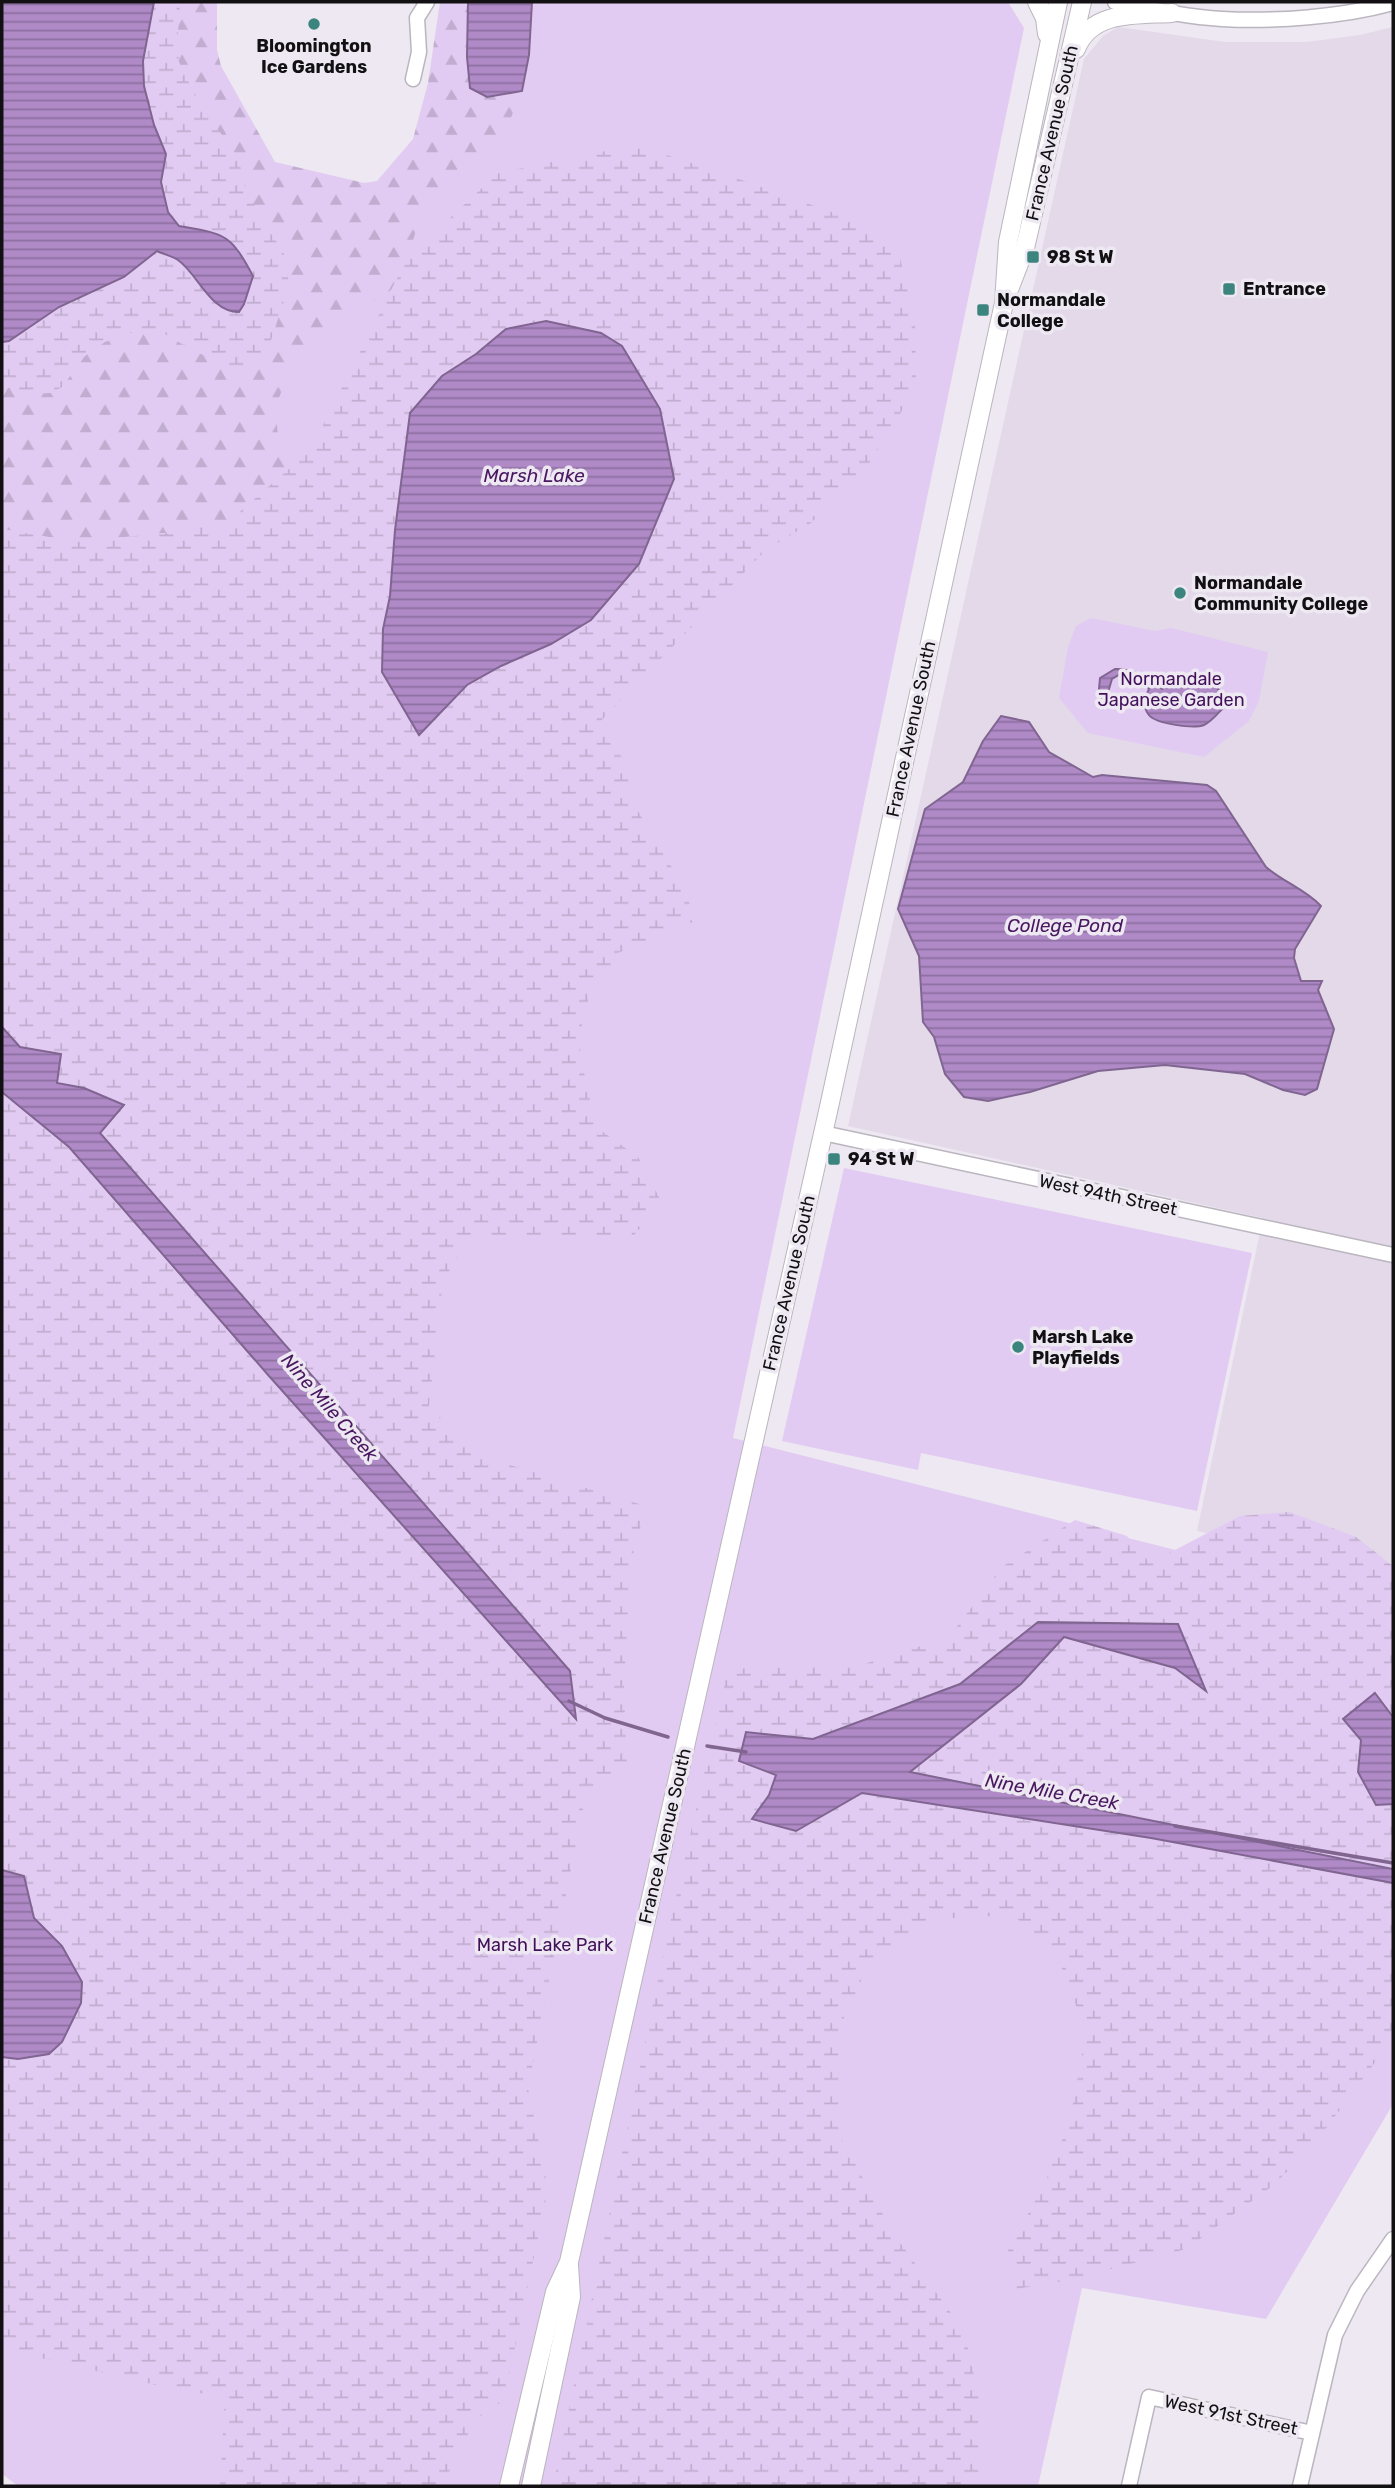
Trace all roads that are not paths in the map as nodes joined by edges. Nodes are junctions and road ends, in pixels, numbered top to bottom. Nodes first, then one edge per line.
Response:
1 (427, 2) edge
2 (1037, 2) edge
3 (1058, 2) edge
4 (1082, 2) edge
5 (1115, 2) edge
6 (1393, 3) edge
7 (1172, 13) junction
8 (1047, 56) junction
9 (1067, 72) junction
10 (413, 79) dead end
11 (1004, 303) junction
12 (823, 1133) junction
13 (1393, 1255) edge
14 (1393, 2239) edge
15 (569, 2262) junction
16 (1312, 2432) junction
17 (509, 2486) edge
18 (531, 2486) edge
19 (1129, 2486) edge
20 (1300, 2486) edge

1 - 10 street
2 - 8 main road
3 - 8 main road, France Avenue South
4 - 9 main road, France Avenue South
5 - 7 street
6 - 7 street
7 - 9 main road
8 - 11 main road, France Avenue South
9 - 11 main road, France Avenue South
11 - 12 main road, France Avenue South
12 - 13 street, West 94th Street
12 - 15 main road, France Avenue South
14 - 16 street
15 - 17 main road, France Avenue South
15 - 18 main road, France Avenue South
16 - 19 street, West 91st Street
16 - 20 street

